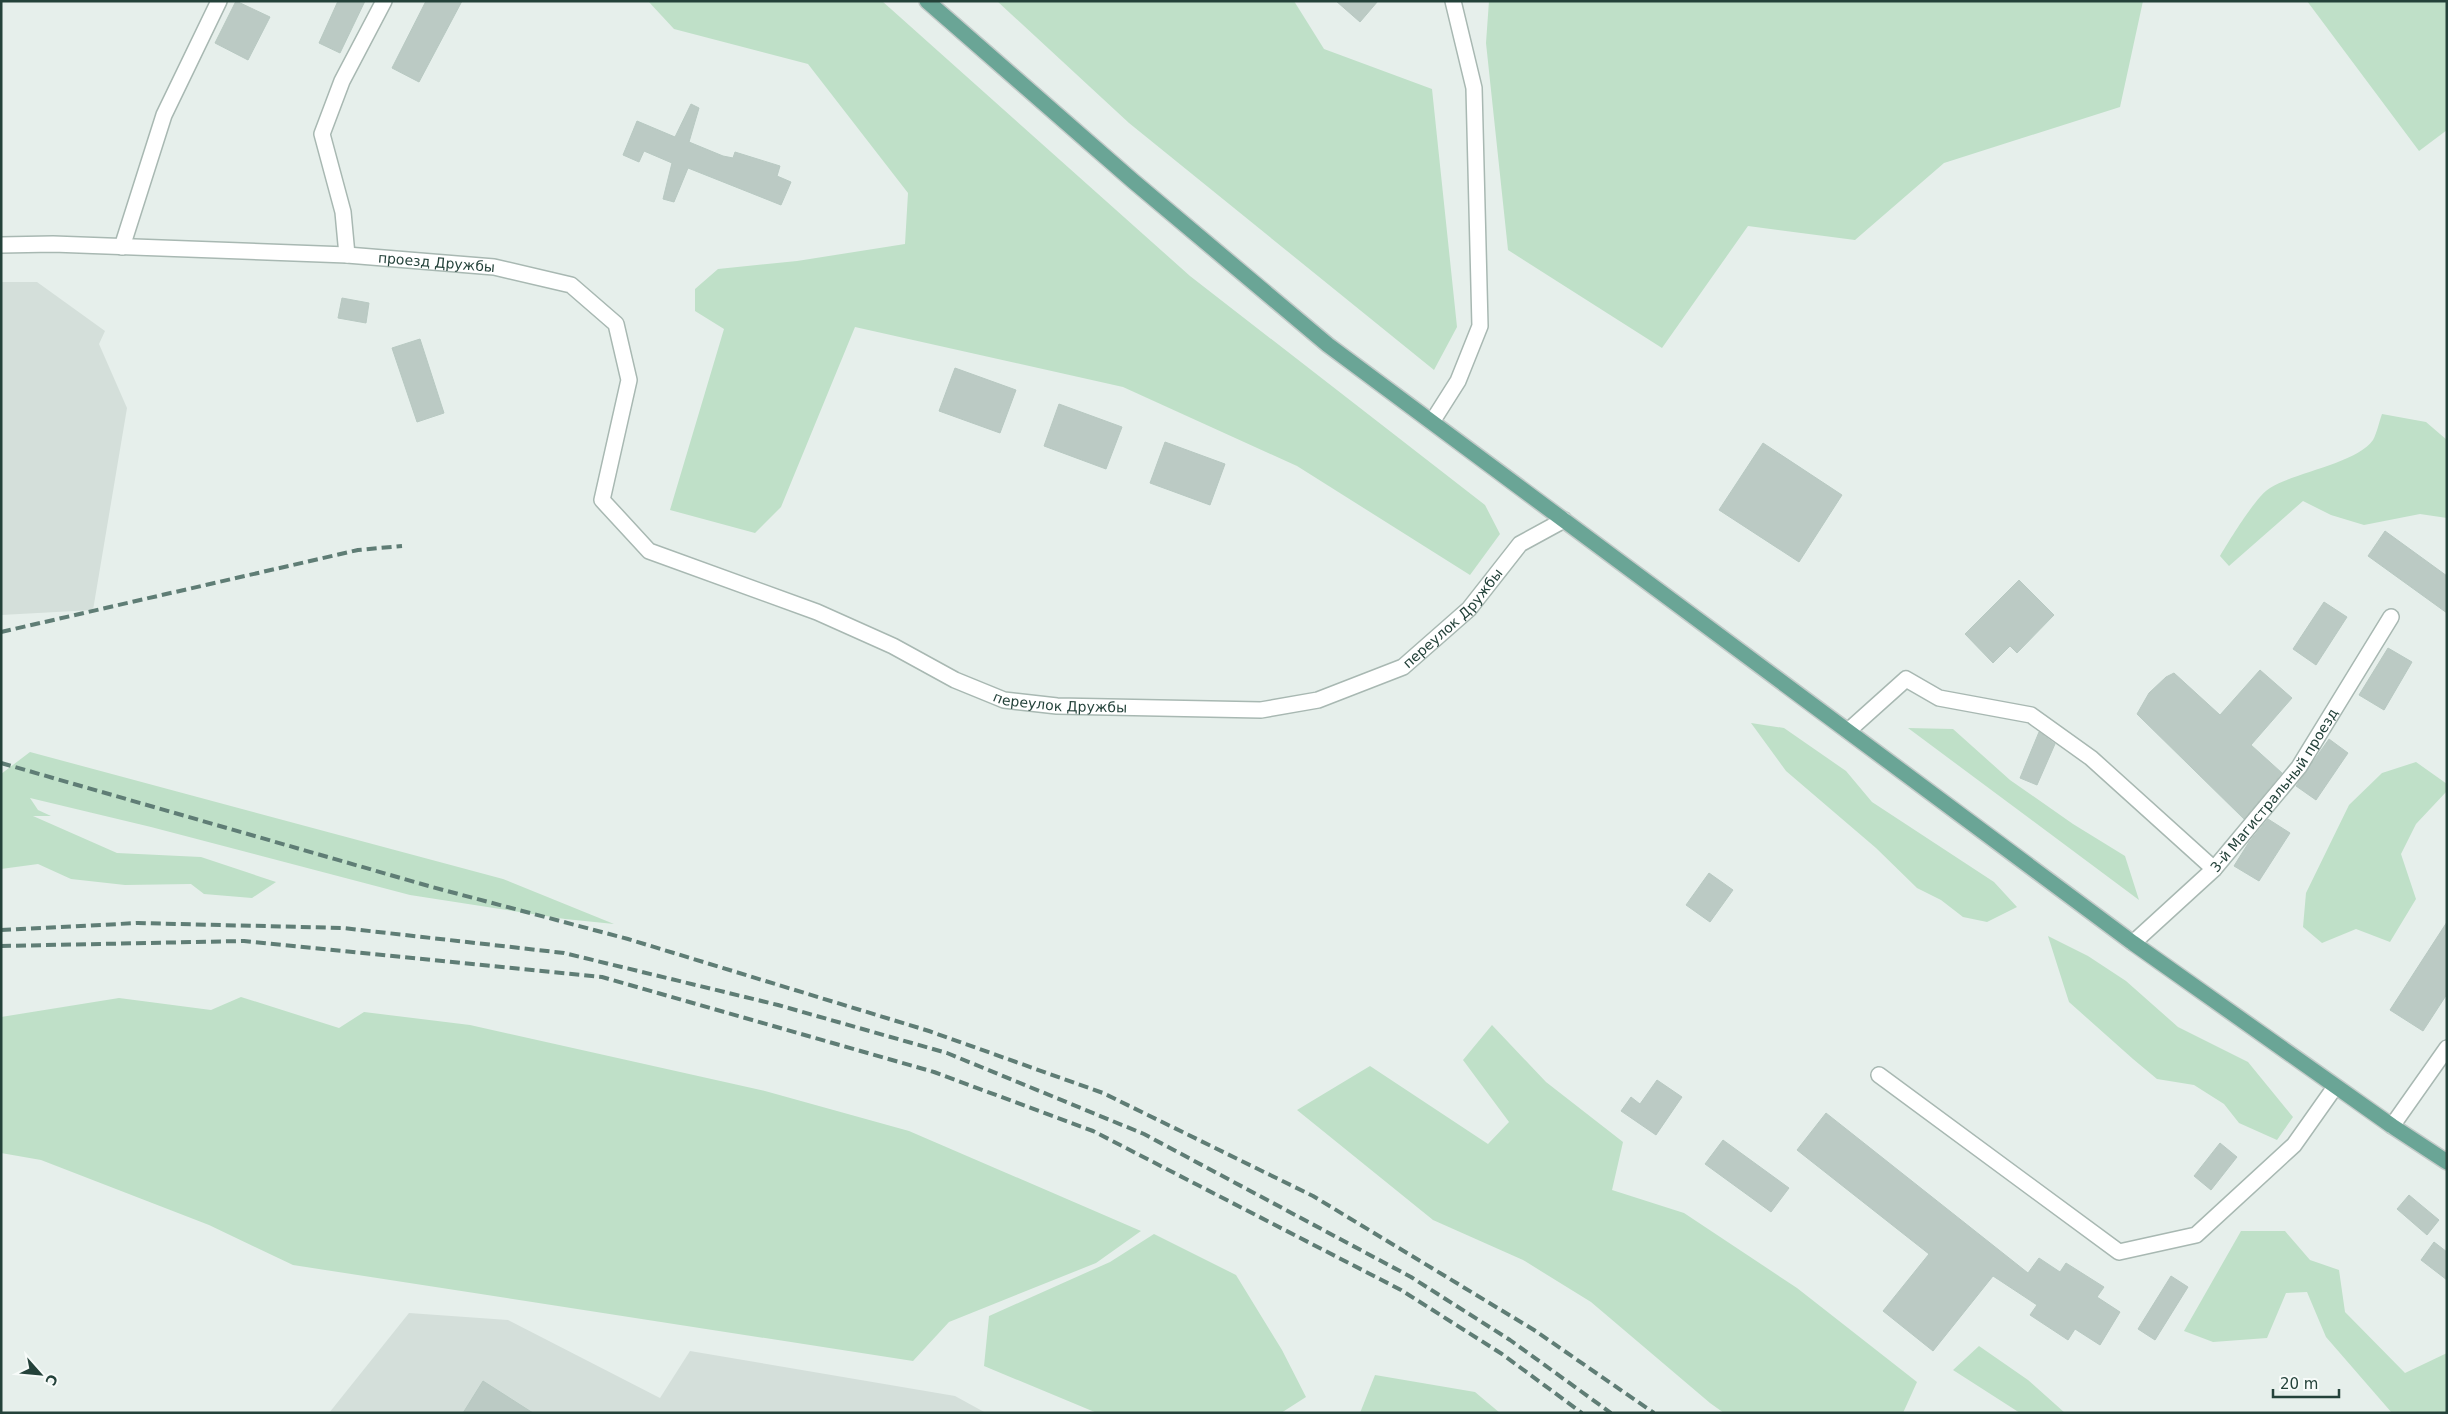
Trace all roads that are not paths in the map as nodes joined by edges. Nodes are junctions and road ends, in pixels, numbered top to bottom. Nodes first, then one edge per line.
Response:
1 (219, 1) edge
2 (384, 1) edge
3 (927, 1) edge
4 (1452, 1) edge
5 (1, 245) edge
6 (122, 247) junction
7 (347, 255) junction
8 (1432, 422) junction
9 (616, 442) joint
10 (1564, 520) junction
11 (2391, 617) dead end
12 (1848, 731) junction
13 (2214, 869) junction
14 (2132, 942) junction
15 (2447, 1048) edge
16 (1879, 1075) dead end
17 (2335, 1087) junction
18 (2392, 1126) junction
19 (2447, 1162) edge

1 - 6 street
2 - 7 street
3 - 8 main road
4 - 8 street
5 - 6 street, проезд Дружбы
6 - 7 street, проезд Дружбы
7 - 9 street, проезд Дружбы
8 - 10 main road
9 - 10 street, переулок Дружбы
10 - 12 main road
11 - 13 street, 3-й Магистральный проезд
12 - 13 street
12 - 14 main road
13 - 14 street, 3-й Магистральный проезд
14 - 17 main road
15 - 18 street
16 - 17 street
17 - 18 main road
18 - 19 main road

